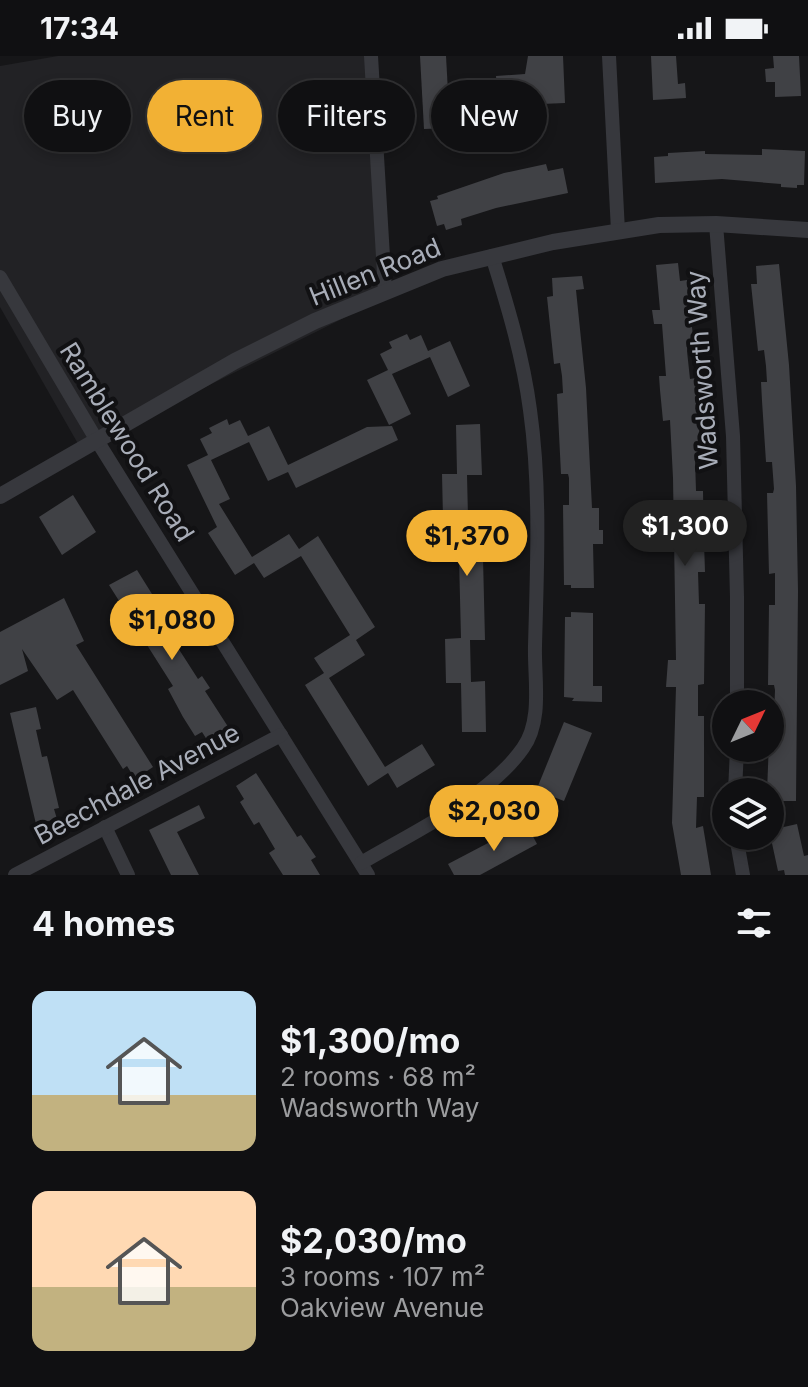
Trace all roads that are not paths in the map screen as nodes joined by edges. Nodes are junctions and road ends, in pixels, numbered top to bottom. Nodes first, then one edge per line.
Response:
1 (371, 56) edge
2 (609, 56) edge
3 (716, 224) junction
4 (808, 230) edge
5 (618, 231) junction
6 (492, 256) junction
7 (0, 277) edge
8 (385, 290) junction
9 (96, 439) junction
10 (0, 496) edge
11 (737, 690) edge
12 (281, 735) junction
13 (105, 827) junction
14 (739, 850) edge
15 (364, 869) edge
16 (15, 875) edge
17 (128, 875) edge
18 (743, 875) edge

1 - 8 street
2 - 5 street
3 - 4 street, Hillen Road
3 - 5 street, Hillen Road
3 - 11 street, Wadsworth Way
5 - 6 street, Hillen Road
6 - 8 street, Hillen Road
6 - 15 street
7 - 9 street, Ramblewood Road
8 - 9 street, Hillen Road
9 - 10 street, Hillen Road
9 - 12 street, Ramblewood Road
12 - 13 street, Beechdale Avenue
12 - 15 street, Ramblewood Road
13 - 16 street, Beechdale Avenue
13 - 17 street
14 - 18 street

